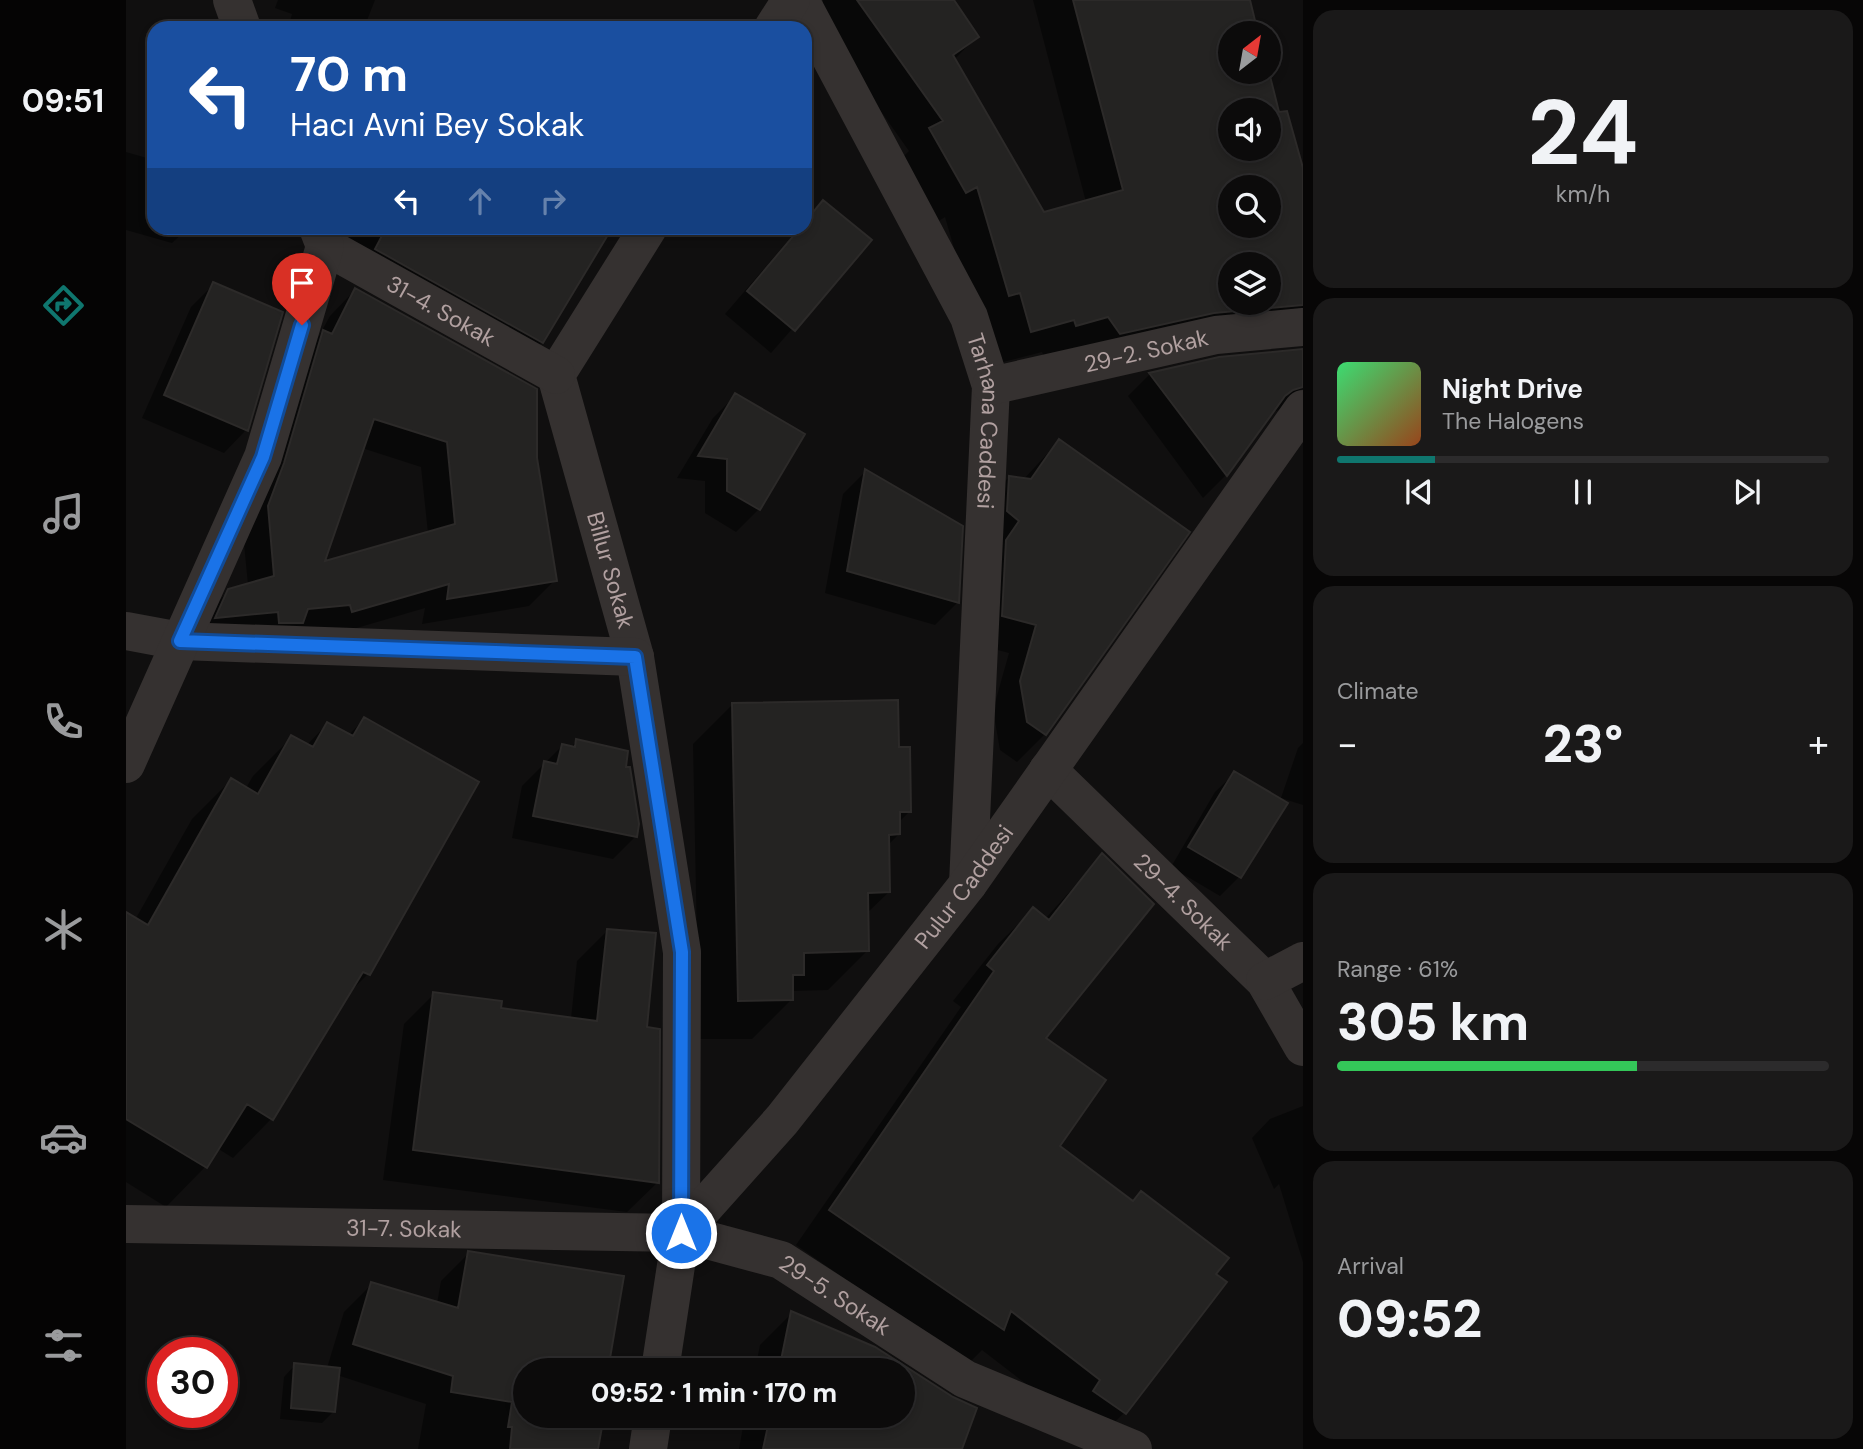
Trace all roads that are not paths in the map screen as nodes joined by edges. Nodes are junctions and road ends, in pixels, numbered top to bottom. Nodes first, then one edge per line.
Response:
1 (232, 0) edge
2 (790, 0) edge
3 (800, 0) edge
4 (240, 21) edge
5 (777, 21) edge
6 (811, 21) edge
7 (812, 23) edge
8 (644, 235) edge
9 (322, 237) edge
10 (1303, 327) edge
11 (556, 375) junction
12 (991, 386) junction
13 (1303, 409) edge
14 (126, 631) edge
15 (180, 641) junction
16 (635, 657) junction
17 (126, 764) edge
18 (1048, 770) junction
19 (968, 884) junction
20 (1303, 961) edge
21 (1265, 981) junction
22 (1303, 1047) edge
23 (126, 1224) edge
24 (681, 1233) junction
25 (662, 1358) edge
26 (651, 1428) edge
27 (648, 1449) edge
28 (1133, 1449) edge

1 - 4 street
2 - 5 street
3 - 6 street, Tarhana Caddesi
7 - 12 street, Tarhana Caddesi
8 - 11 street
9 - 11 street, 31-4. Sokak
9 - 15 street
10 - 12 street, 29-2. Sokak
11 - 16 street, Billur Sokak
12 - 19 street, Tarhana Caddesi
13 - 18 street, Pulur Caddesi
14 - 15 street
15 - 16 street
15 - 17 street
16 - 24 street, Billur Sokak
18 - 19 street, Pulur Caddesi
18 - 21 street, 29-4. Sokak
19 - 24 street, Pulur Caddesi
20 - 21 street
21 - 22 street, 29-4. Sokak
23 - 24 street, 31-7. Sokak
24 - 25 street
24 - 28 street, 29-5. Sokak
26 - 27 street

